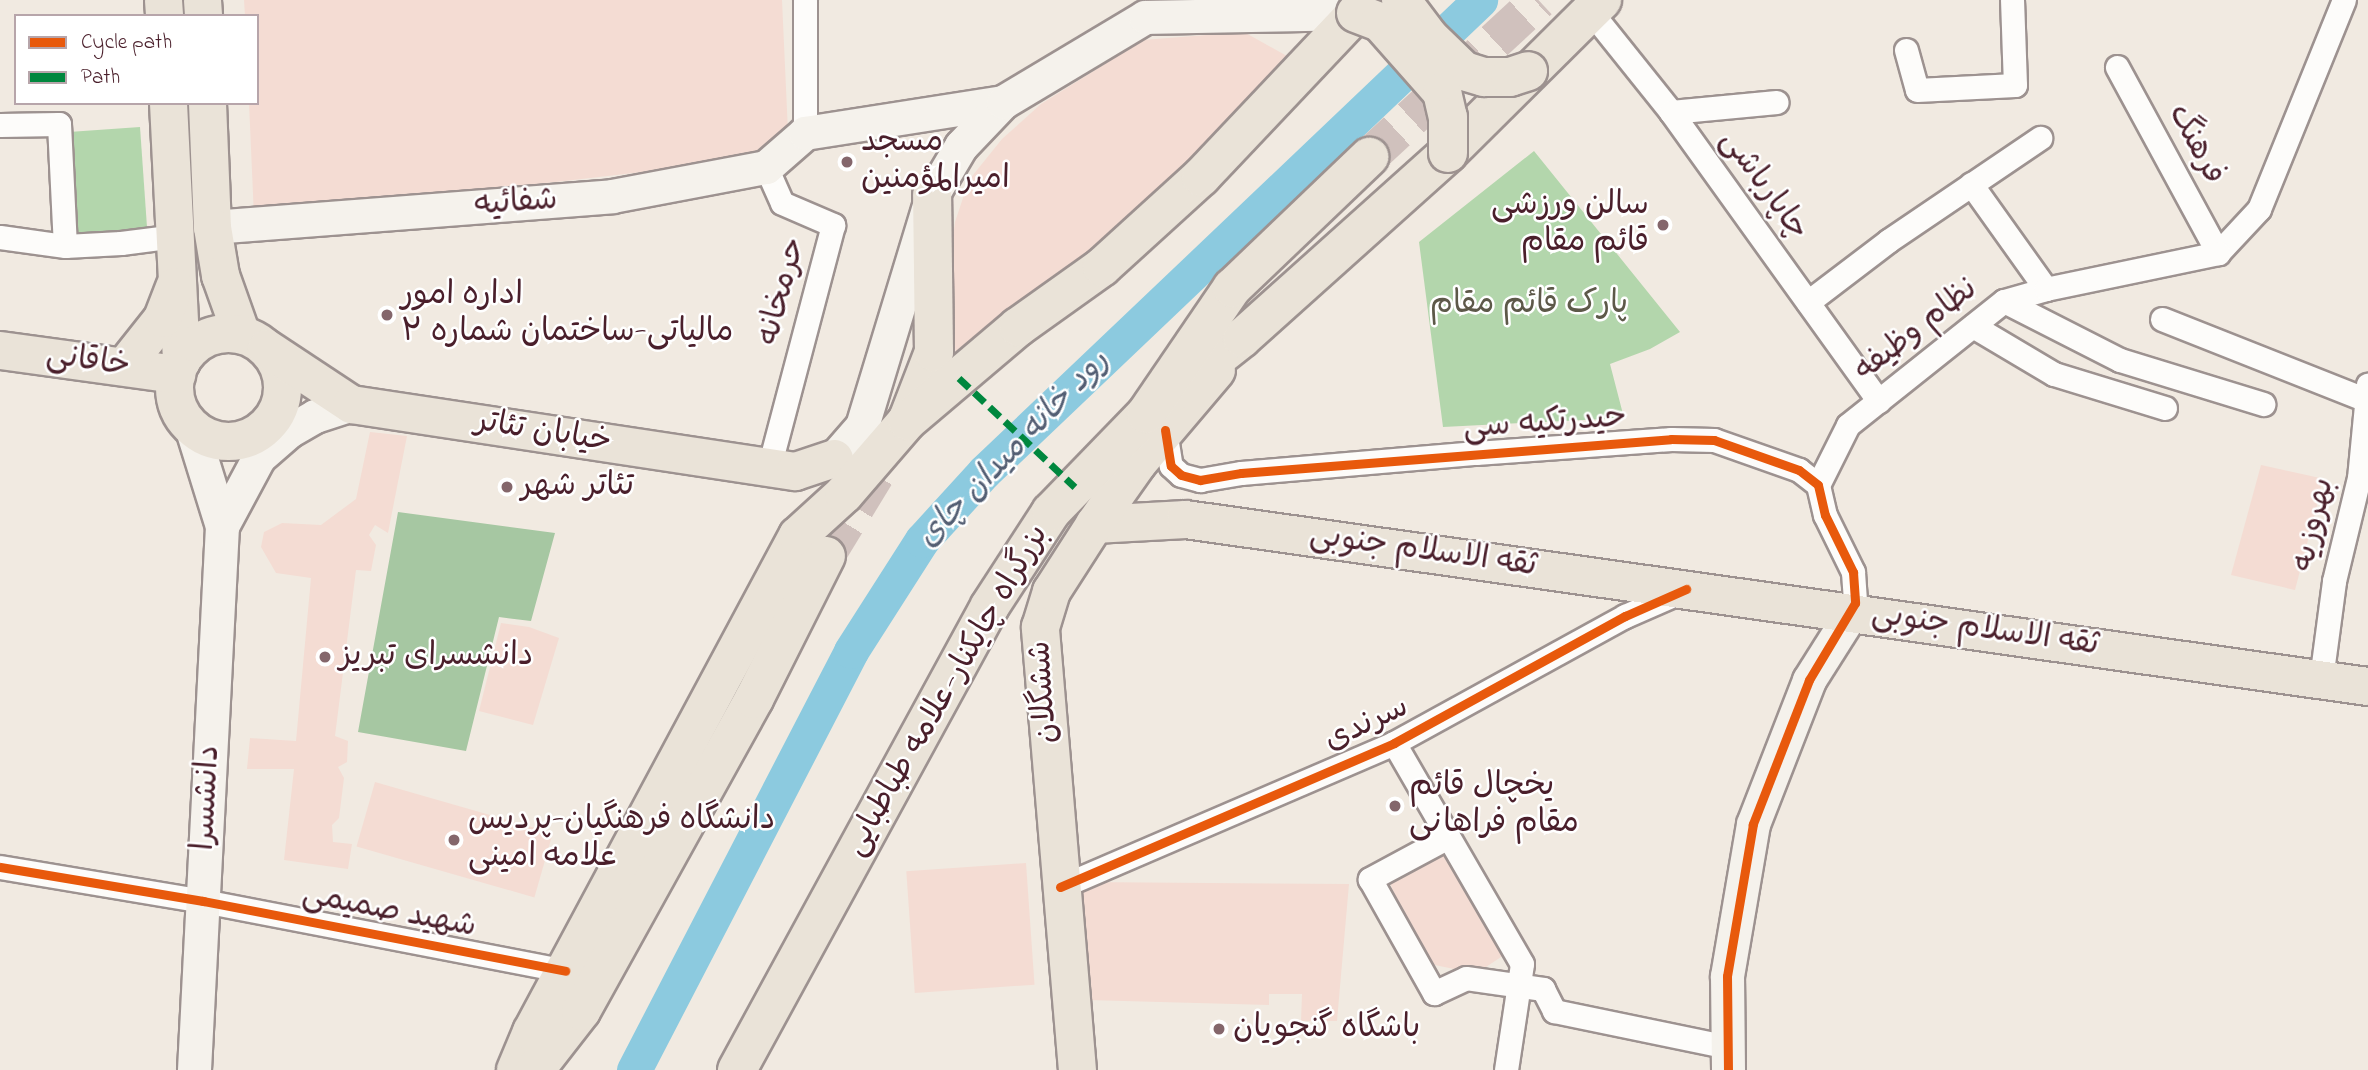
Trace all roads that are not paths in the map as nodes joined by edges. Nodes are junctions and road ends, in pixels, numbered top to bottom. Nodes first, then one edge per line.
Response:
1 (805, 0) edge
2 (1401, 0) edge
3 (2012, 0) edge
4 (2344, 0) edge
5 (1596, 6) edge
6 (1284, 7) edge
7 (1143, 9) edge
8 (1356, 13) junction
9 (1906, 50) dead end
10 (2117, 67) dead end
11 (1528, 71) junction
12 (1003, 102) junction
13 (1777, 102) dead end
14 (168, 105) edge
15 (207, 105) edge
16 (1671, 112) junction
17 (0, 125) edge
18 (805, 133) junction
19 (2040, 138) dead end
20 (1448, 153) junction
21 (1369, 157) tunnel mouth
22 (766, 167) junction
23 (1971, 184) junction
24 (932, 195) junction
25 (212, 227) junction
26 (175, 236) junction
27 (0, 237) edge
28 (65, 246) junction
29 (2218, 253) junction
30 (177, 278) junction
31 (2046, 289) junction
32 (2004, 301) junction
33 (1808, 302) junction
34 (2162, 319) dead end
35 (1973, 326) junction
36 (254, 341) junction
37 (0, 350) edge
38 (124, 366) junction
39 (179, 367) junction
40 (1879, 401) junction
41 (351, 404) junction
42 (2263, 404) dead end
43 (2165, 408) dead end
44 (2366, 418) edge
45 (907, 421) junction
46 (1155, 422) junction
47 (191, 426) junction
48 (834, 458) joint
49 (769, 467) junction
50 (1818, 485) junction
51 (1094, 524) junction
52 (222, 526) junction
53 (826, 556) tunnel mouth
54 (1686, 589) junction
55 (1852, 612) junction
56 (2321, 679) junction
57 (2368, 686) edge
58 (1394, 743) junction
59 (1448, 837) junction
60 (0, 867) edge
61 (1060, 887) junction
62 (203, 901) junction
63 (565, 971) junction
64 (1519, 985) junction
65 (1728, 1058) edge
66 (194, 1070) edge
67 (516, 1070) edge
68 (536, 1070) edge
69 (737, 1070) edge
70 (1077, 1070) edge
71 (1506, 1070) edge

1 - 18 street
2 - 11 highway, bridge
3 - 9 street
4 - 29 street
5 - 11 highway
5 - 16 street, چاپارباشی
6 - 7 main road
6 - 8 main road
7 - 12 main road
8 - 20 highway, bridge
8 - 45 highway
10 - 29 street, فرهنگ
11 - 20 highway
12 - 18 main road
12 - 24 main road
13 - 16 street
14 - 26 main road
15 - 25 main road
16 - 33 street, چاپارباشی
17 - 28 street
18 - 22 main road
19 - 23 street
20 - 46 highway
21 - 46 highway, بزرگراه چایکنار-علامه طباطبایی
22 - 25 main road, شفائیه
22 - 49 street, حرمخانه
23 - 31 street
23 - 33 street
24 - 45 highway
24 - 48 main road
25 - 36 main road
26 - 28 street
26 - 30 main road
27 - 28 street
29 - 31 street, نظام وظیفه
30 - 38 main road
30 - 39 main road
31 - 32 street, نظام وظیفه
32 - 35 street, نظام وظیفه
32 - 42 street
33 - 40 street, چاپارباشی
34 - 44 street
35 - 40 street, نظام وظیفه
35 - 43 street
36 - 39 main road
36 - 41 main road, خیابان تئاتر
36 - 47 main road
37 - 38 main road, خاقانی
38 - 39 main road, خاقانی
39 - 47 main road
40 - 50 street, نظام وظیفه
41 - 49 main road, خیابان تئاتر
41 - 52 main road
44 - 56 street, بهروزیه
45 - 63 highway
46 - 50 street, حیدرتکیه سی
46 - 51 main road, ششگلان
46 - 69 highway, بزرگراه چایکنار-علامه طباطبایی
47 - 52 main road
48 - 49 main road, خیابان تئاتر
50 - 55 street
51 - 54 main road, ثقه الاسلام جنوبی
51 - 61 main road, ششگلان
52 - 62 main road, دانشسرا
53 - 68 highway
54 - 55 main road, ثقه الاسلام جنوبی
54 - 58 street, سرندی
55 - 56 main road, ثقه الاسلام جنوبی
55 - 65 main road
56 - 57 main road, ثقه الاسلام جنوبی
58 - 59 street
58 - 61 street, سرندی
59 - 64 street
59 - 64 street
60 - 62 street, شهید صمیمی
61 - 70 main road, ششگلان
62 - 63 street, شهید صمیمی
62 - 66 main road, دانشسرا
63 - 67 highway
64 - 65 street
64 - 71 street

